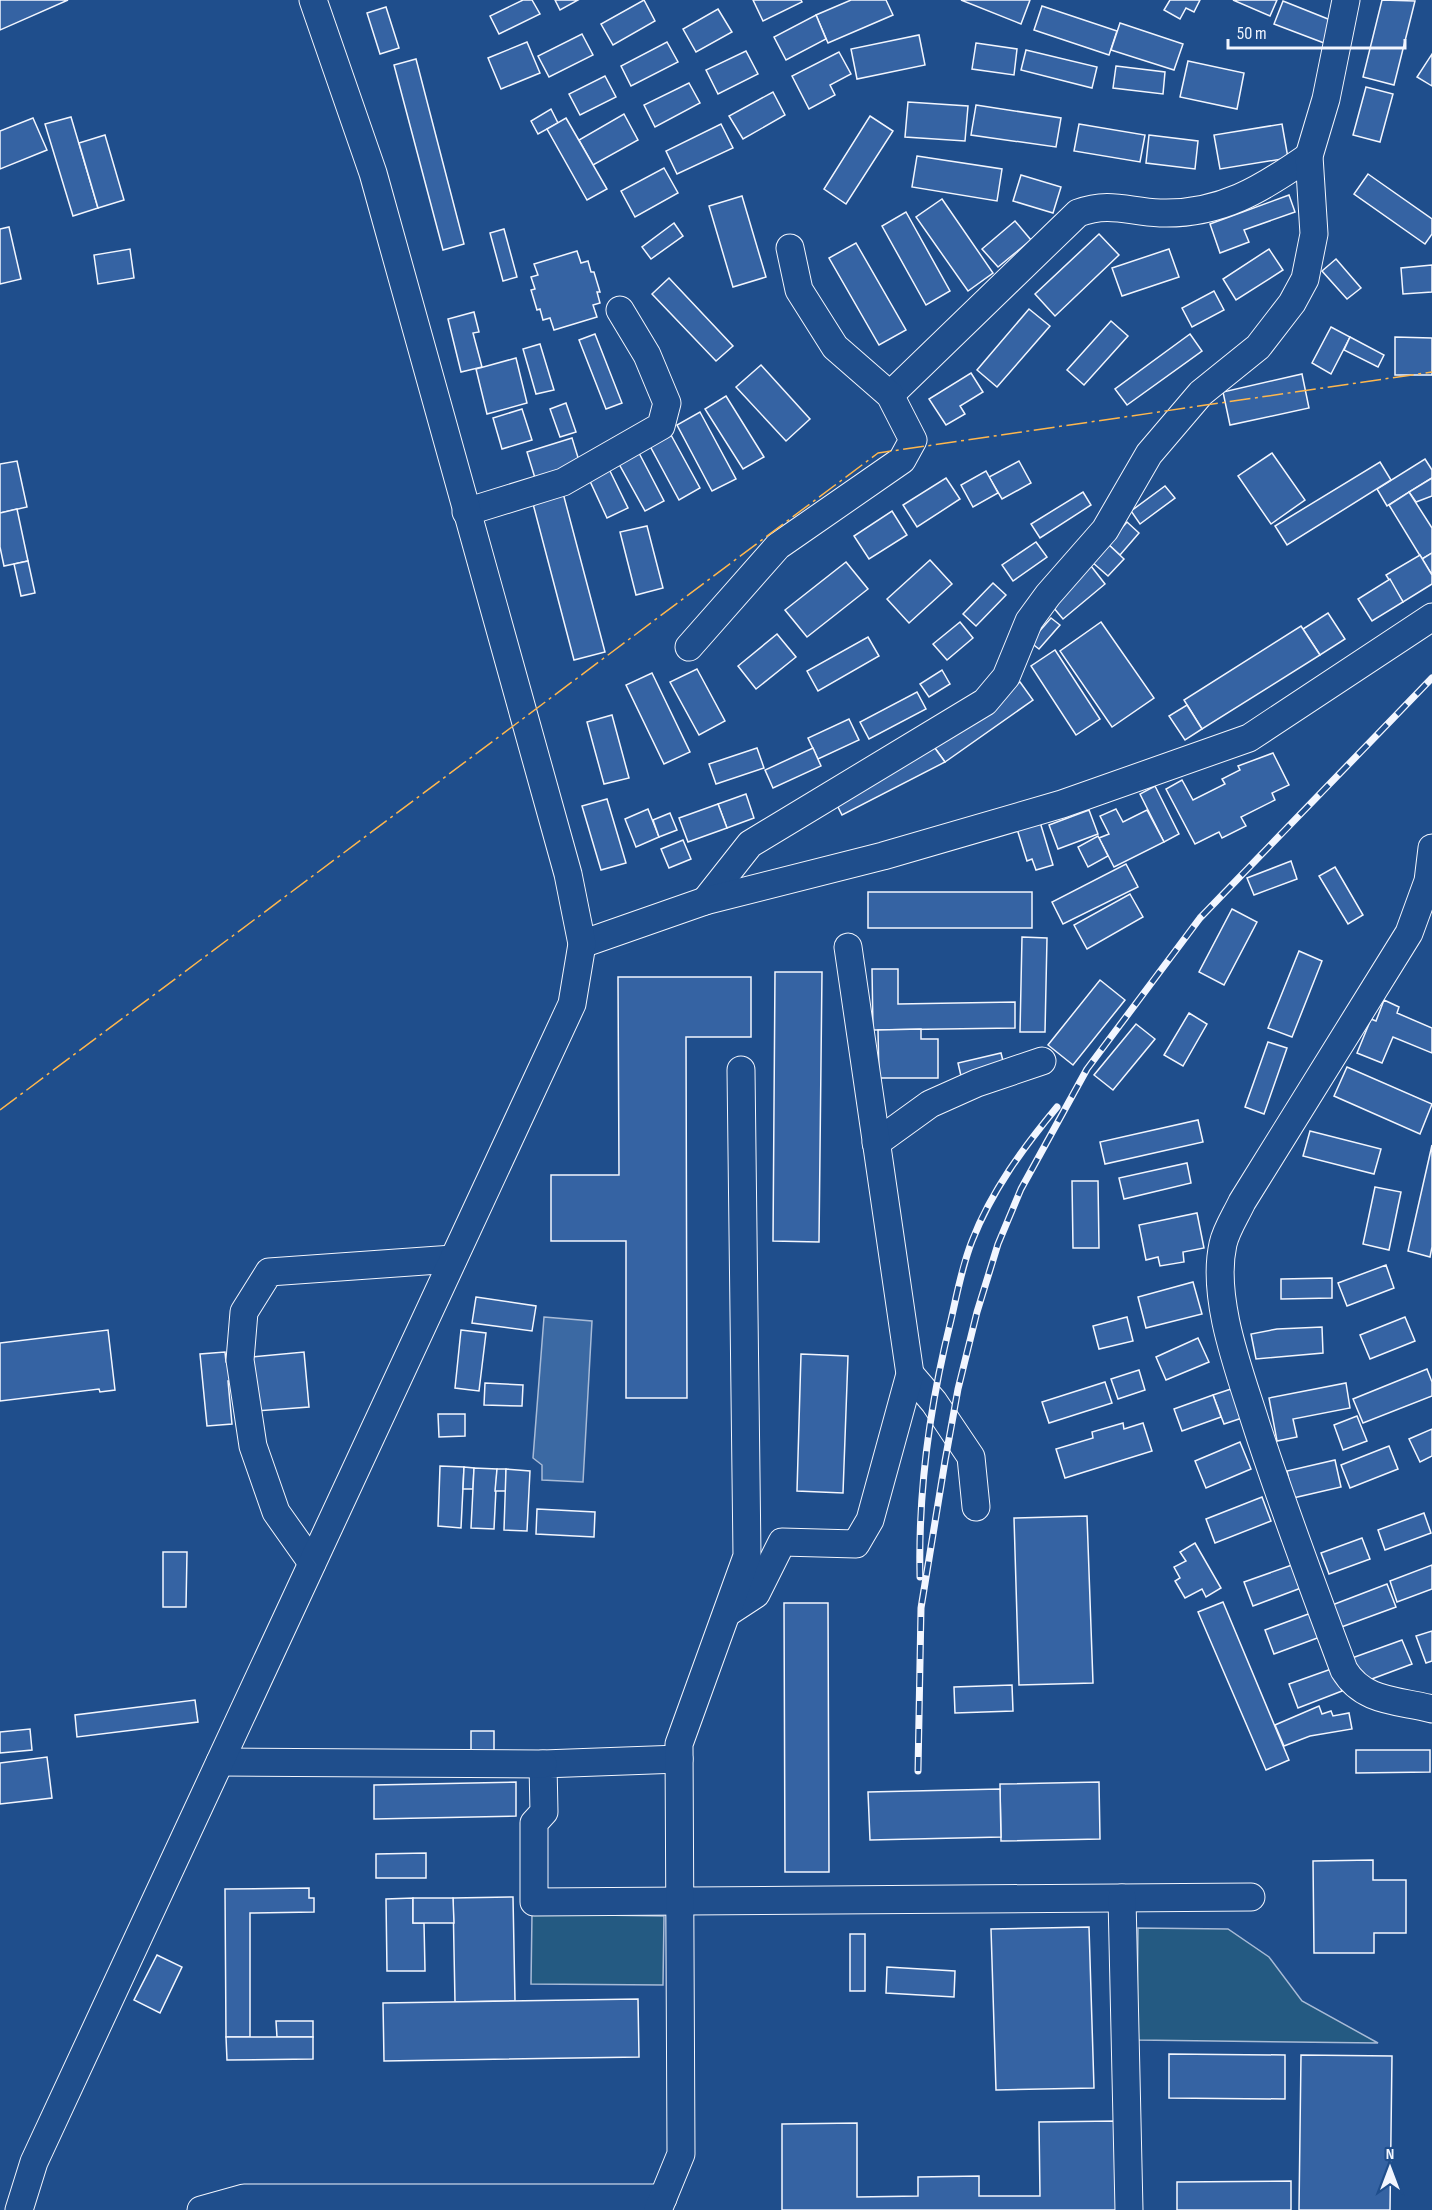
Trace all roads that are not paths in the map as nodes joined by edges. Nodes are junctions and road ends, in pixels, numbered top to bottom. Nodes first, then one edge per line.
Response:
1 (313, 0) edge
2 (1346, 0) edge
3 (1309, 156) junction
4 (790, 248) dead end
5 (620, 310) dead end
6 (890, 395) junction
7 (466, 512) junction
8 (1432, 617) edge
9 (689, 647) dead end
10 (1432, 849) edge
11 (705, 901) junction
12 (582, 944) junction
13 (848, 947) dead end
14 (1042, 1061) dead end
15 (741, 1070) dead end
16 (876, 1143) junction
17 (453, 1259) junction
18 (910, 1374) junction
19 (976, 1507) dead end
20 (312, 1563) junction
21 (727, 1613) junction
22 (1432, 1709) edge
23 (680, 1759) junction
24 (220, 1762) junction
25 (543, 1764) junction
26 (1251, 1897) dead end
27 (1122, 1898) junction
28 (680, 1902) junction
29 (661, 2204) edge
30 (19, 2210) edge
31 (201, 2210) edge
32 (1129, 2210) edge

1 - 7 street
2 - 3 street
3 - 6 street
3 - 11 street
4 - 6 street
5 - 7 street
6 - 9 street
7 - 12 street
8 - 11 street
10 - 22 street
11 - 12 street
12 - 17 street
13 - 16 street
14 - 16 street
15 - 21 street
16 - 18 street
17 - 20 street
17 - 20 street
18 - 19 street
18 - 21 street
20 - 24 street
21 - 23 street
23 - 25 street
23 - 28 street
24 - 25 street
24 - 30 street
25 - 28 street
26 - 27 street
27 - 28 street
27 - 32 street
28 - 29 street
29 - 31 street

